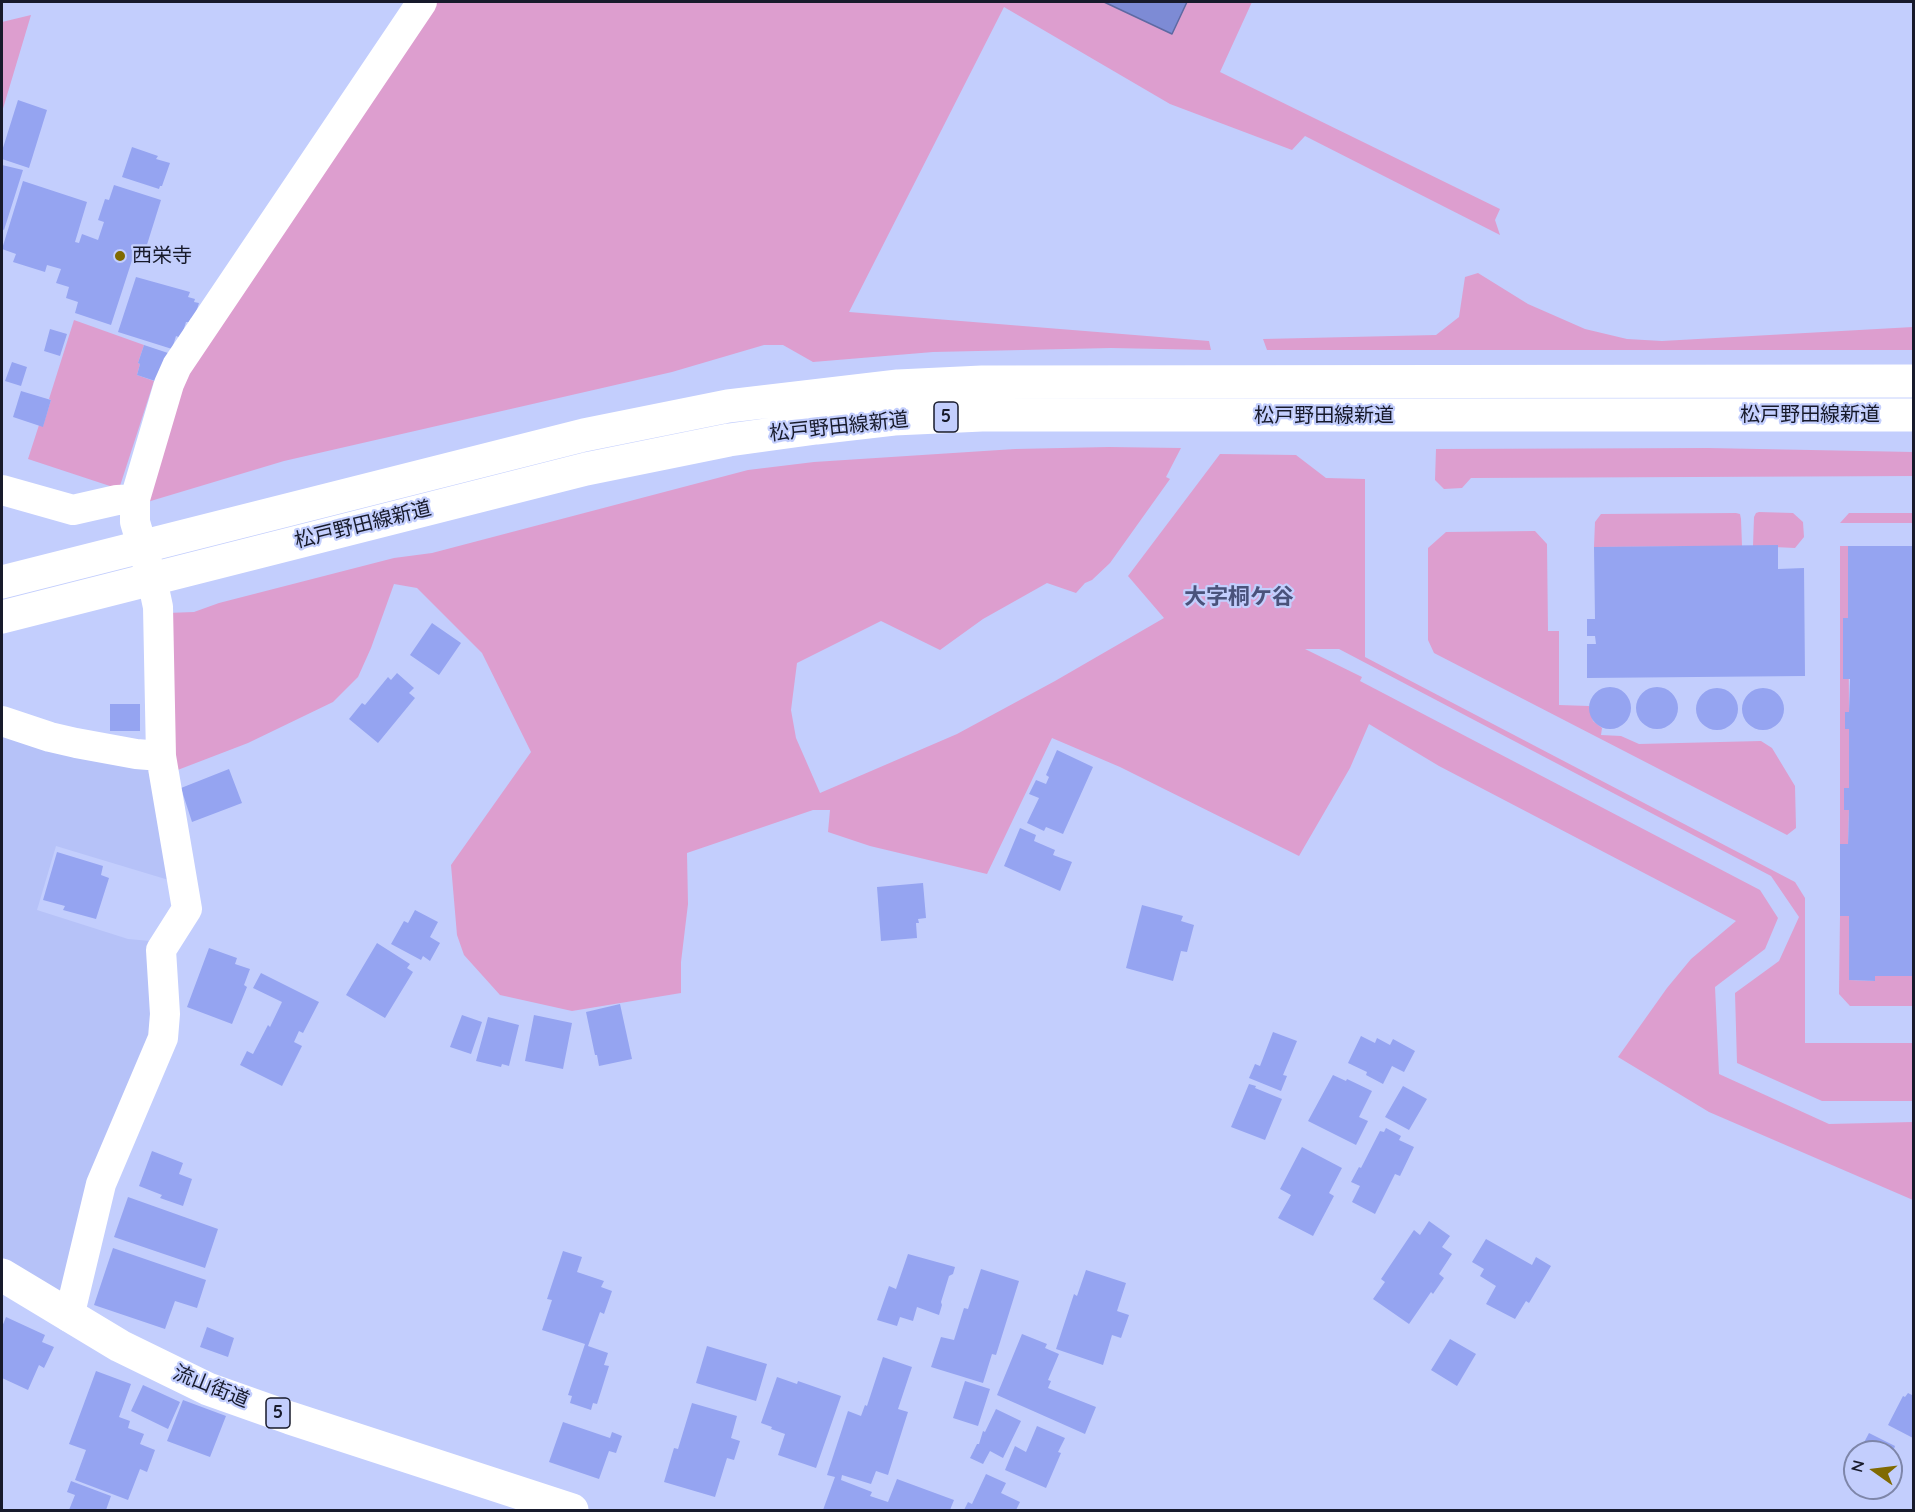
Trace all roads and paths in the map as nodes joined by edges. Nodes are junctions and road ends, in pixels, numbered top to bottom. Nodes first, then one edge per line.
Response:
1 (422, 2) edge
2 (1914, 381) edge
3 (1914, 415) edge
4 (2, 490) edge
5 (135, 499) junction
6 (143, 546) junction
7 (152, 579) junction
8 (2, 582) edge
9 (2, 617) edge
10 (2, 721) edge
11 (161, 756) junction
12 (2, 1275) edge
13 (69, 1317) junction
14 (572, 1510) edge

1 - 5 street
2 - 6 main road, 松戸野田線新道 / 5
3 - 7 main road, 松戸野田線新道 / 5
4 - 5 street
5 - 6 street
6 - 7 street
6 - 8 main road, 松戸野田線新道 / 5
7 - 9 main road, 松戸野田線新道 / 5
7 - 11 street
10 - 11 street
11 - 13 street
12 - 13 main road, 流山街道 / 5
13 - 14 main road, 流山街道 / 5

